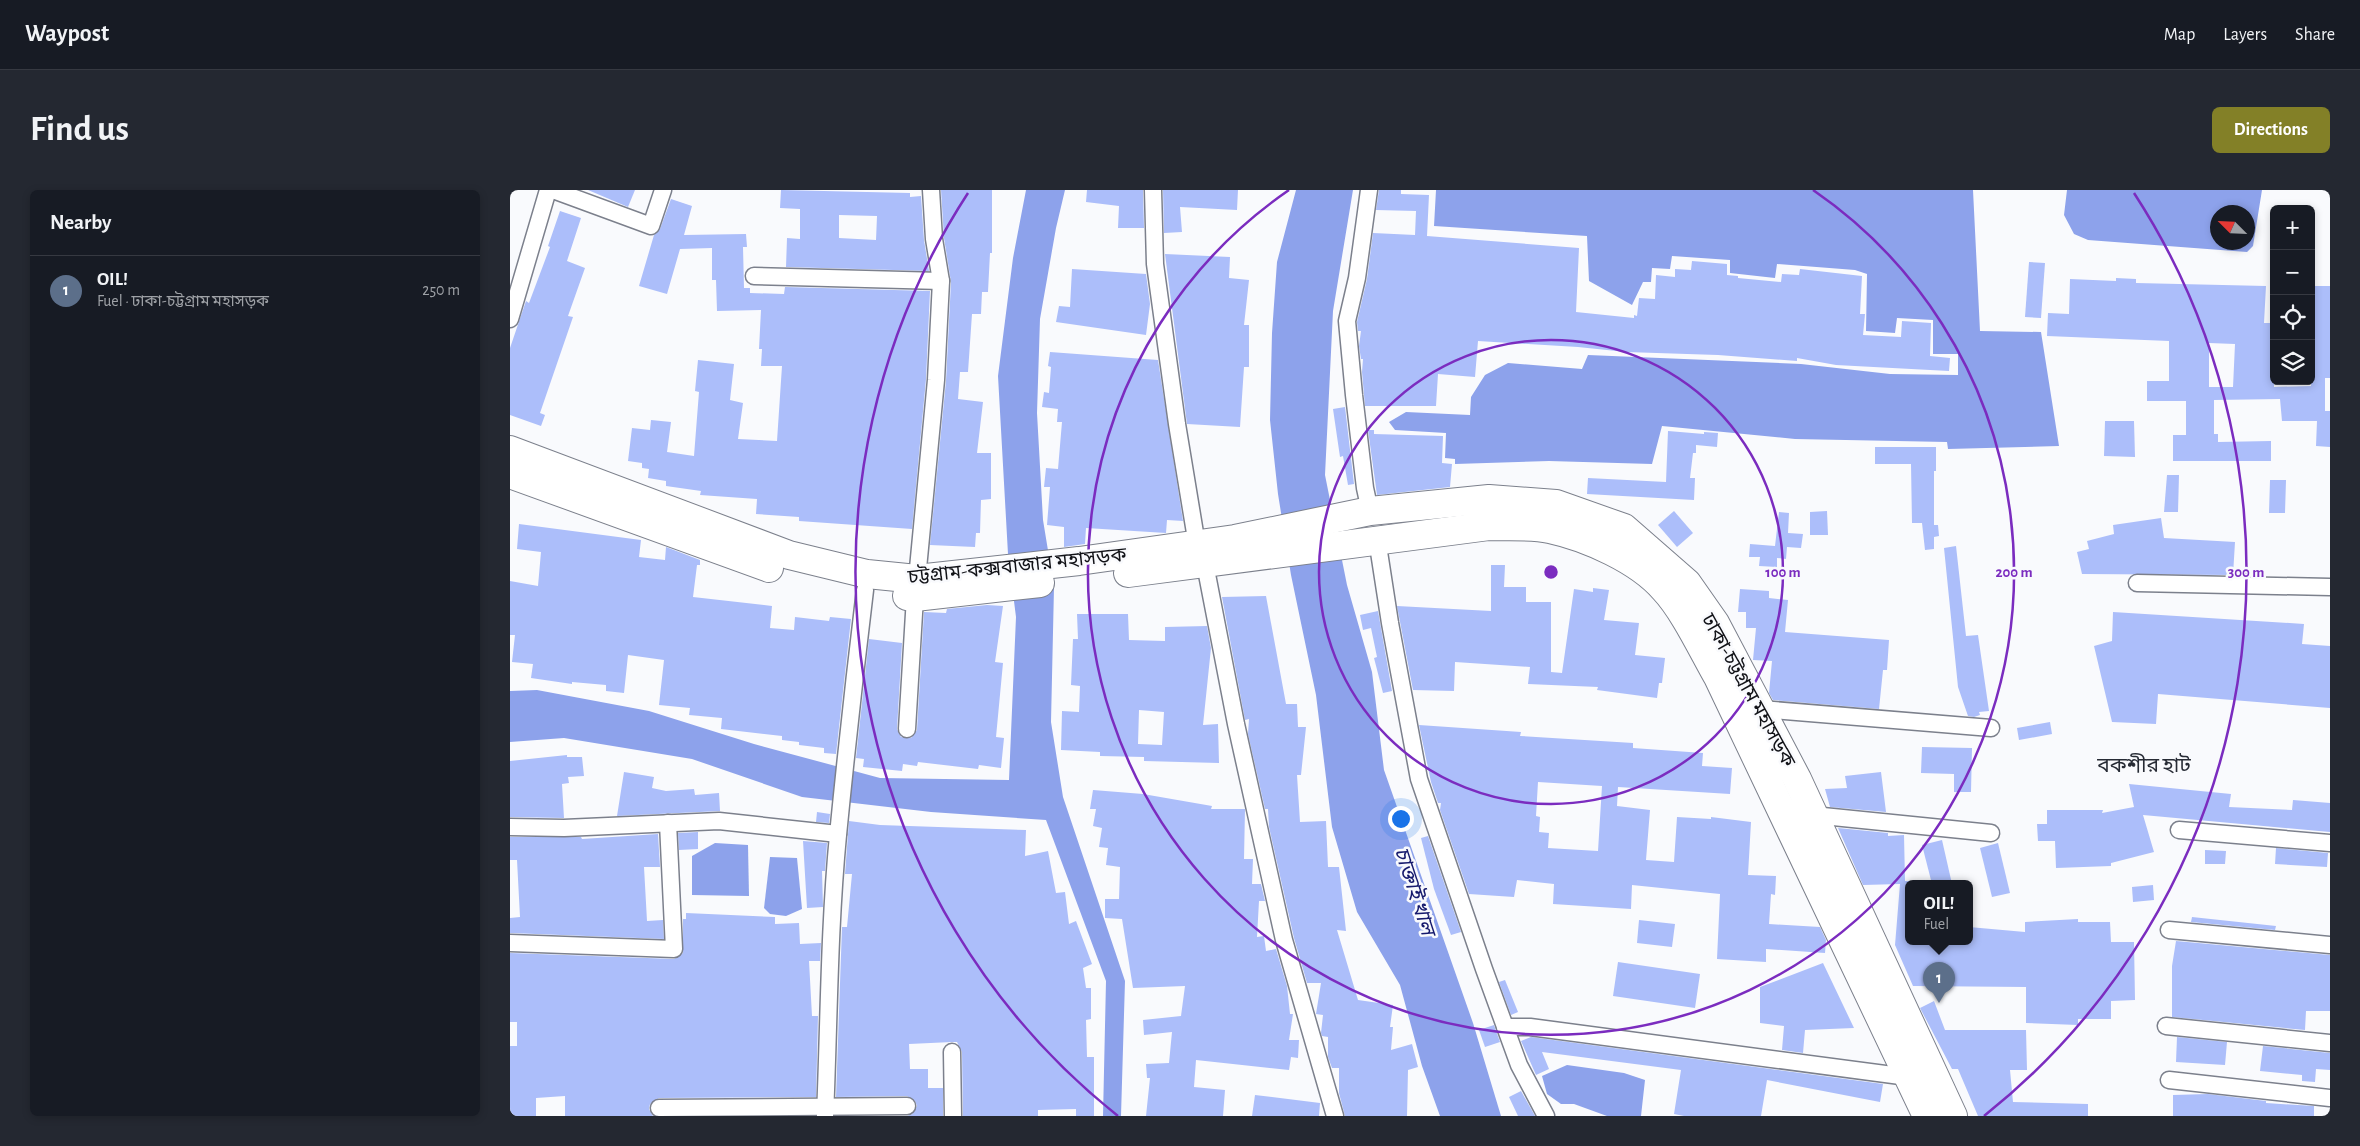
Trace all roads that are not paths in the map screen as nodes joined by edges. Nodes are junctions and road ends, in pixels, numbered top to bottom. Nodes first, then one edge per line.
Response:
1 (548, 190) edge
2 (553, 190) edge
3 (663, 190) edge
4 (931, 190) edge
5 (1153, 190) edge
6 (1370, 190) edge
7 (754, 276) dead end
8 (941, 281) junction
9 (510, 319) edge
10 (510, 450) edge
11 (510, 474) edge
12 (1366, 511) junction
13 (1371, 540) junction
14 (1236, 549) junction
15 (1201, 555) junction
16 (2137, 583) dead end
17 (2330, 587) edge
18 (916, 588) junction
19 (865, 590) junction
20 (1761, 709) junction
21 (1991, 728) dead end
22 (907, 729) dead end
23 (1797, 779) junction
24 (1771, 790) junction
25 (1813, 814) junction
26 (668, 823) junction
27 (510, 827) edge
28 (2180, 830) dead end
29 (1991, 833) dead end
30 (838, 834) junction
31 (2330, 843) edge
32 (2169, 930) dead end
33 (510, 943) edge
34 (2330, 945) edge
35 (1505, 1026) junction
36 (2166, 1026) dead end
37 (2330, 1043) edge
38 (952, 1052) dead end
39 (1908, 1076) junction
40 (2169, 1080) dead end
41 (2330, 1098) edge
42 (907, 1106) dead end
43 (659, 1108) dead end
44 (825, 1112) edge
45 (953, 1116) edge
46 (1335, 1116) edge
47 (1546, 1116) edge
48 (1927, 1116) edge
49 (1953, 1116) edge

1 - 9 street
2 - 3 street
4 - 8 street
5 - 15 street
6 - 12 street
7 - 8 street
8 - 18 street
10 - 18 highway, চট্টগ্রাম-কক্সবাজার মহাসড়ক
11 - 19 highway, চট্টগ্রাম-কক্সবাজার মহাসড়ক
12 - 14 highway, চট্টগ্রাম-কক্সবাজার মহাসড়ক
12 - 20 highway, ঢাকা-চট্টগ্রাম মহাসড়ক
13 - 14 highway, চট্টগ্রাম-কক্সবাজার মহাসড়ক
13 - 24 highway, ঢাকা-চট্টগ্রাম মহাসড়ক
13 - 35 street
14 - 15 highway, চট্টগ্রাম-কক্সবাজার মহাসড়ক
15 - 18 highway, চট্টগ্রাম-কক্সবাজার মহাসড়ক
15 - 46 street
16 - 17 street
18 - 19 highway, চট্টগ্রাম-কক্সবাজার মহাসড়ক
18 - 22 street
19 - 30 street
20 - 21 street
20 - 23 highway, ঢাকা-চট্টগ্রাম মহাসড়ক
23 - 24 highway
23 - 25 highway, ঢাকা-চট্টগ্রাম মহাসড়ক
24 - 39 highway, ঢাকা-চট্টগ্রাম মহাসড়ক
25 - 29 street
25 - 49 highway, ঢাকা-চট্টগ্রাম মহাসড়ক
26 - 27 street
26 - 30 street
26 - 33 street
28 - 31 street
30 - 44 street
32 - 34 street
35 - 39 street
35 - 47 street
36 - 37 street
38 - 45 street
39 - 48 highway, ঢাকা-চট্টগ্রাম মহাসড়ক
40 - 41 street
42 - 44 street
43 - 44 street

